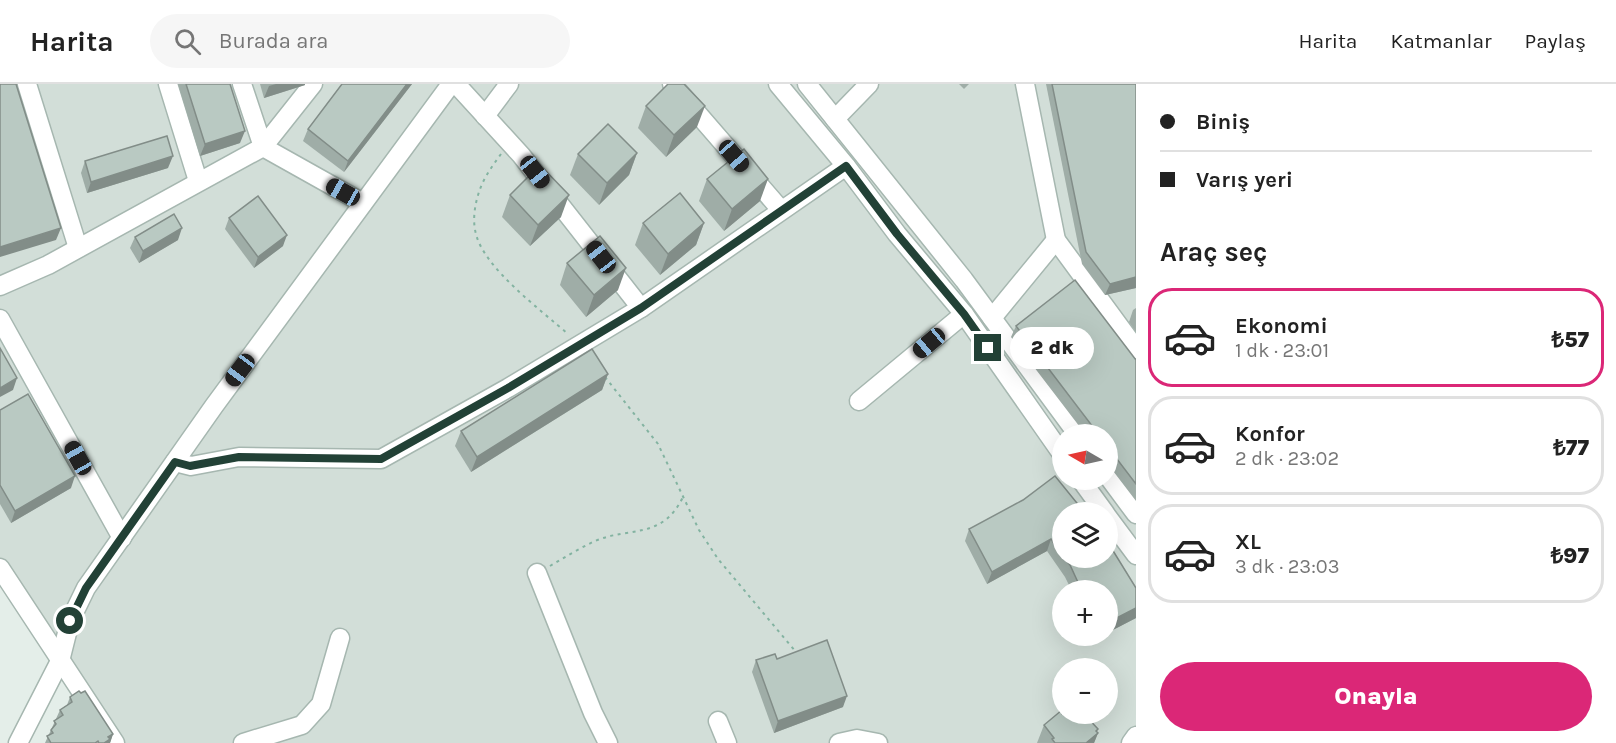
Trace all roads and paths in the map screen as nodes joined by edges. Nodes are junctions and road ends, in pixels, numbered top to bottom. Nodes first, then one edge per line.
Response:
1 (27, 84) edge
2 (168, 84) edge
3 (242, 84) edge
4 (313, 84) edge
5 (451, 84) edge
6 (456, 84) edge
7 (509, 84) edge
8 (672, 84) edge
9 (778, 84) edge
10 (807, 84) edge
11 (869, 84) edge
12 (1024, 84) edge
13 (485, 116) junction
14 (835, 119) junction
15 (508, 141) junction
16 (263, 147) junction
17 (846, 166) junction
18 (198, 181) junction
19 (363, 203) junction
20 (781, 210) junction
21 (1056, 240) junction
22 (78, 248) junction
23 (0, 286) edge
24 (641, 308) junction
25 (964, 314) junction
26 (992, 318) junction
27 (0, 319) edge
28 (580, 345) junction
29 (1136, 349) edge
30 (601, 372) edge
31 (859, 401) dead end
32 (1070, 424) edge
33 (1052, 440) edge
34 (175, 462) junction
35 (1118, 490) edge
36 (684, 497) junction
37 (1136, 514) edge
38 (1118, 530) edge
39 (122, 538) junction
40 (1136, 555) edge
41 (0, 568) edge
42 (537, 573) joint
43 (340, 638) dead end
44 (796, 652) edge
45 (60, 661) junction
46 (718, 721) dead end
47 (1136, 736) edge
48 (18, 743) edge
49 (115, 743) edge
50 (243, 743) edge
51 (608, 743) edge
52 (727, 743) edge
53 (839, 743) edge
54 (878, 743) edge
55 (1131, 743) edge

1 - 22 street
2 - 18 street
3 - 16 street
4 - 16 street
5 - 19 street
6 - 13 street
7 - 13 street
8 - 20 street
9 - 17 street
10 - 14 street
11 - 14 street
12 - 21 street
13 - 15 street
14 - 26 street
15 - 24 street
15 - 28 path
16 - 18 street
16 - 19 street
17 - 20 street
17 - 25 street
18 - 22 street
19 - 34 street
20 - 24 street
21 - 26 street
21 - 29 street
22 - 23 street
24 - 28 street
25 - 31 street
25 - 33 street
26 - 32 street
27 - 39 street
28 - 34 street
30 - 36 path
34 - 39 street
35 - 37 street
36 - 42 path
36 - 44 path
38 - 40 street
39 - 45 street
41 - 45 street
42 - 51 street
43 - 50 street
45 - 48 street
45 - 49 street
46 - 52 street
47 - 55 street
53 - 54 street

